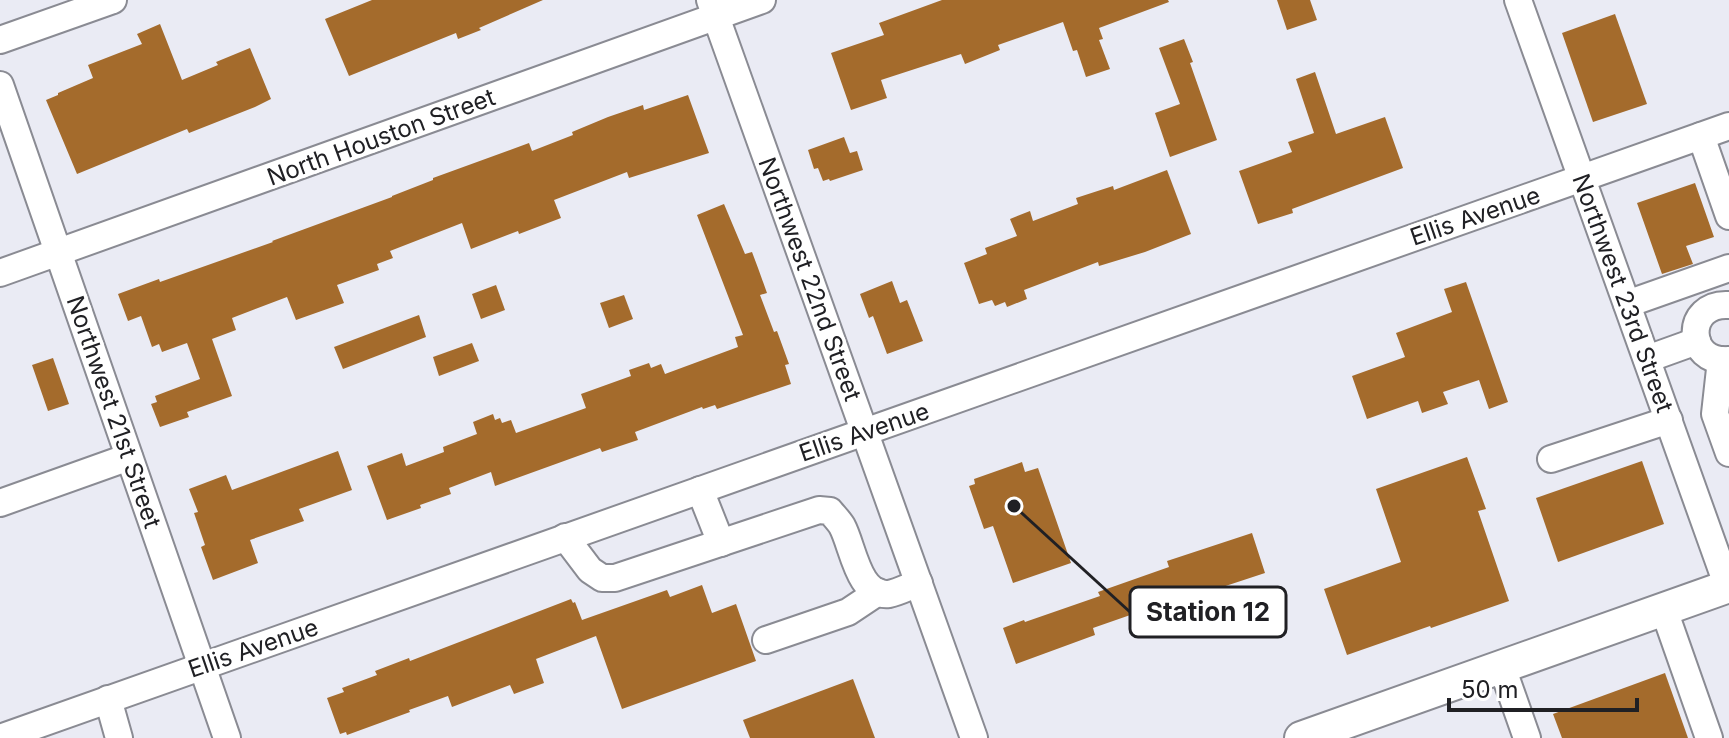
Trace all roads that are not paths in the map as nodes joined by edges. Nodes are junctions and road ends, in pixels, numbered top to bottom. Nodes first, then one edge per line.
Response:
1 (113, 0) edge
2 (762, 0) edge
3 (1518, 0) edge
4 (713, 8) edge
5 (0, 40) edge
6 (0, 85) edge
7 (1729, 126) edge
8 (1701, 136) junction
9 (1582, 178) junction
10 (1729, 216) edge
11 (58, 253) junction
12 (1729, 268) edge
13 (0, 273) edge
14 (1627, 304) junction
15 (1729, 305) edge
16 (1697, 341) junction
17 (1647, 359) junction
18 (1725, 360) edge
19 (1669, 420) junction
20 (865, 431) junction
21 (1729, 453) edge
22 (129, 457) junction
23 (1551, 459) dead end
24 (700, 490) junction
25 (0, 503) edge
26 (565, 537) junction
27 (721, 543) junction
28 (919, 583) junction
29 (1729, 587) edge
30 (878, 592) junction
31 (1664, 610) junction
32 (766, 640) dead end
33 (202, 666) junction
34 (1502, 667) junction
35 (108, 699) junction
36 (0, 738) edge
37 (119, 738) edge
38 (227, 738) edge
39 (974, 738) edge
40 (1301, 738) edge
41 (1527, 738) edge
42 (1709, 738) edge

1 - 5 street
2 - 4 street, North Houston Street
3 - 9 street, Northwest 23rd Street
4 - 11 street, North Houston Street
4 - 20 street, Northwest 22nd Street
6 - 11 street, Northwest 21st Street
7 - 8 street, Ellis Avenue
8 - 9 street, Ellis Avenue
8 - 10 street
9 - 14 street, Northwest 23rd Street
9 - 20 street, Ellis Avenue
11 - 13 street, North Houston Street
11 - 22 street, Northwest 21st Street
12 - 14 street
14 - 17 street, Northwest 23rd Street
15 - 16 street
16 - 17 street
16 - 18 street
17 - 19 street, Northwest 23rd Street
18 - 21 street
19 - 23 street
19 - 29 street, Northwest 23rd Street
20 - 24 street, Ellis Avenue
20 - 28 street, Northwest 22nd Street
22 - 25 street
22 - 33 street, Northwest 21st Street
24 - 26 street, Ellis Avenue
24 - 27 street
26 - 27 street
26 - 33 street, Ellis Avenue
27 - 30 street
28 - 30 street
28 - 39 street, Northwest 22nd Street
29 - 31 main road
30 - 32 street
31 - 34 main road
31 - 42 street
33 - 35 street, Ellis Avenue
33 - 38 street, Northwest 21st Street
34 - 40 main road
34 - 41 street
35 - 36 street, Ellis Avenue
35 - 37 street

